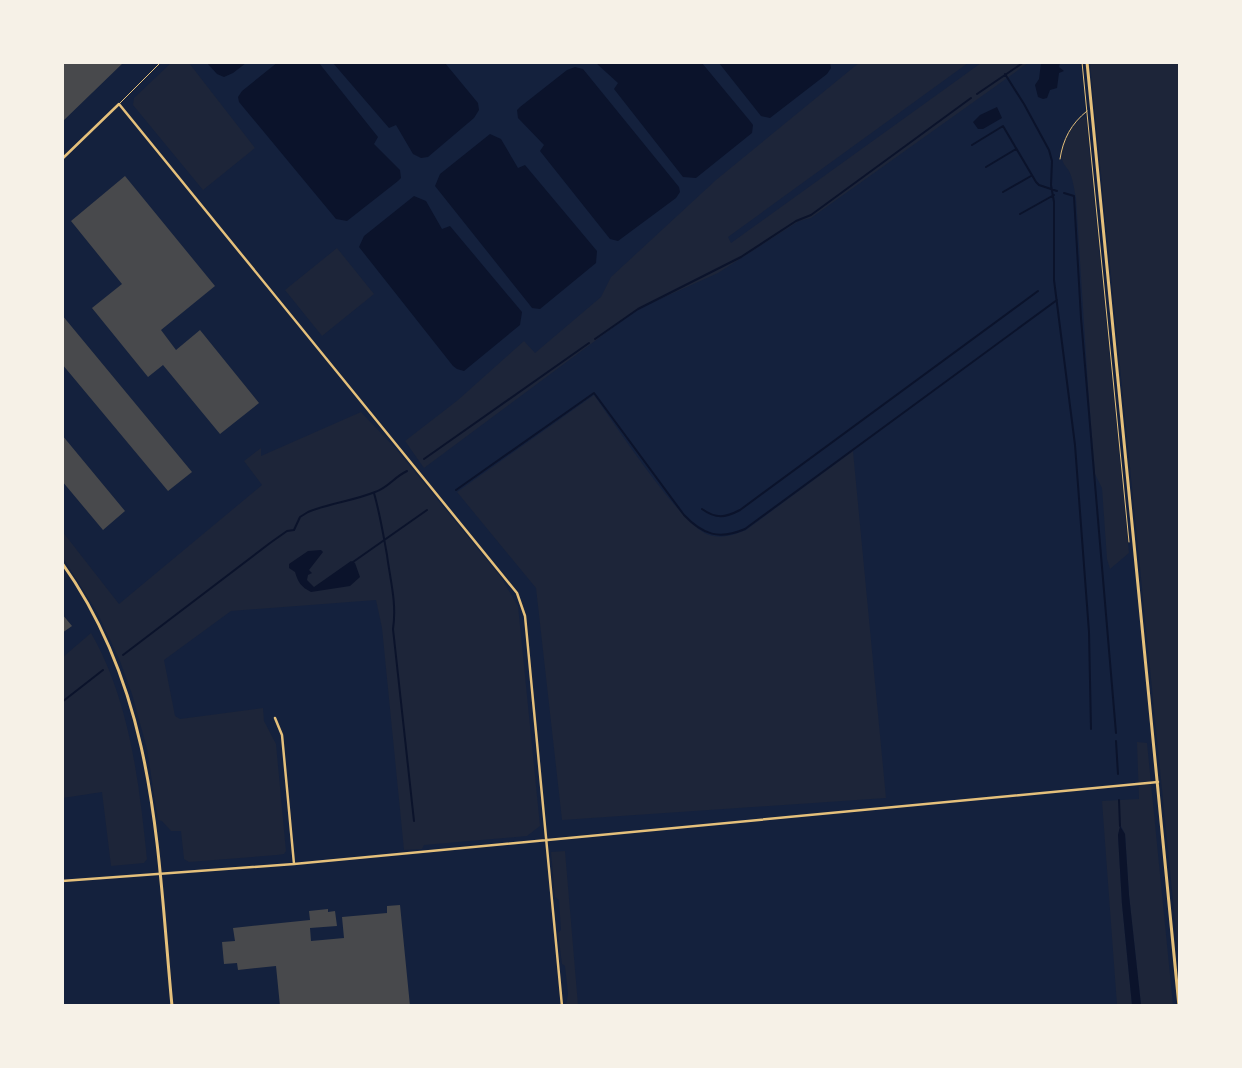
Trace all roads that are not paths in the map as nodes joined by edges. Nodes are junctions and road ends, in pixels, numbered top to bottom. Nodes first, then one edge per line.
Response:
1 (161, 62) edge
2 (1088, 62) edge
3 (119, 104) junction
4 (62, 159) edge
5 (62, 563) edge
6 (276, 718) dead end
7 (1158, 782) junction
8 (546, 840) junction
9 (294, 864) junction
10 (160, 874) junction
11 (62, 881) edge
12 (172, 1006) edge
13 (562, 1006) edge
14 (1179, 1006) edge

1 - 3 lane
2 - 7 street
3 - 4 street
3 - 8 street
5 - 10 street
6 - 9 street
7 - 8 street
7 - 14 street
8 - 9 street
8 - 13 street
9 - 10 street
10 - 11 street
10 - 12 street

